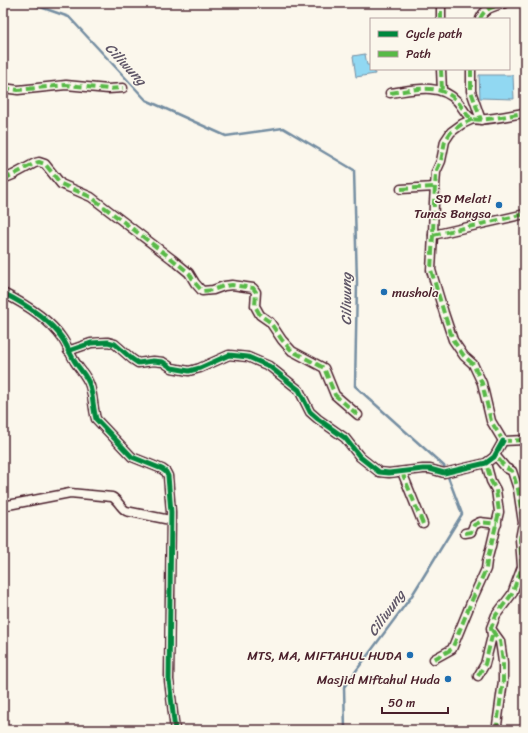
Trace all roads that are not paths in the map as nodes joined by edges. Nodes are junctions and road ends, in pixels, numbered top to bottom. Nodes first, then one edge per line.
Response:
1 (441, 3) edge
2 (505, 3) edge
3 (441, 18) edge
4 (480, 18) edge
5 (441, 70) edge
6 (471, 70) edge
7 (3, 88) edge
8 (123, 88) dead end
9 (442, 90) junction
10 (390, 93) dead end
11 (525, 113) edge
12 (477, 120) junction
13 (3, 176) edge
14 (436, 187) junction
15 (401, 189) dead end
16 (525, 214) edge
17 (433, 235) junction
18 (3, 293) edge
19 (68, 351) junction
20 (358, 414) dead end
21 (525, 440) edge
22 (503, 441) junction
23 (495, 455) junction
24 (486, 463) junction
25 (402, 472) junction
26 (3, 506) edge
27 (170, 520) junction
28 (423, 524) dead end
29 (497, 524) junction
30 (465, 533) dead end
31 (491, 628) junction
32 (434, 659) dead end
33 (478, 676) dead end
34 (497, 725) dead end
35 (175, 730) edge

1 - 3 street
2 - 4 street
5 - 9 street
6 - 12 street
7 - 8 street
9 - 10 street
9 - 12 street
11 - 12 street
12 - 14 street
13 - 20 street
14 - 15 street
14 - 17 street
16 - 17 street
17 - 22 street
18 - 19 street
19 - 25 street
19 - 27 street
21 - 22 street
22 - 23 street
23 - 24 street
23 - 31 street
24 - 25 street
24 - 29 street
25 - 28 street
26 - 27 street
27 - 35 street
29 - 30 street
29 - 32 street
31 - 33 street
31 - 34 street

